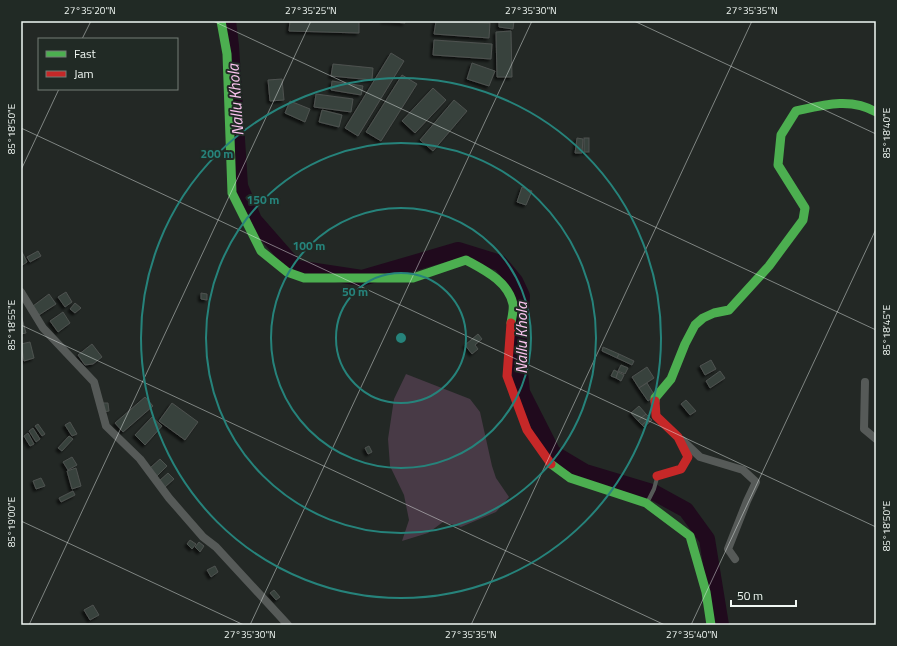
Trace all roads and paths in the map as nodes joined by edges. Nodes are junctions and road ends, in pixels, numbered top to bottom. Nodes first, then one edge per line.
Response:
1 (220, 21) edge
2 (876, 112) edge
3 (21, 292) edge
4 (864, 382) dead end
5 (678, 436) junction
6 (876, 439) edge
7 (657, 476) joint
8 (646, 503) junction
9 (735, 559) dead end
10 (288, 625) edge
11 (711, 625) edge

1 - 8 street
2 - 5 street
3 - 10 street
4 - 6 street
5 - 7 street
5 - 9 street
7 - 8 lane
8 - 11 street

